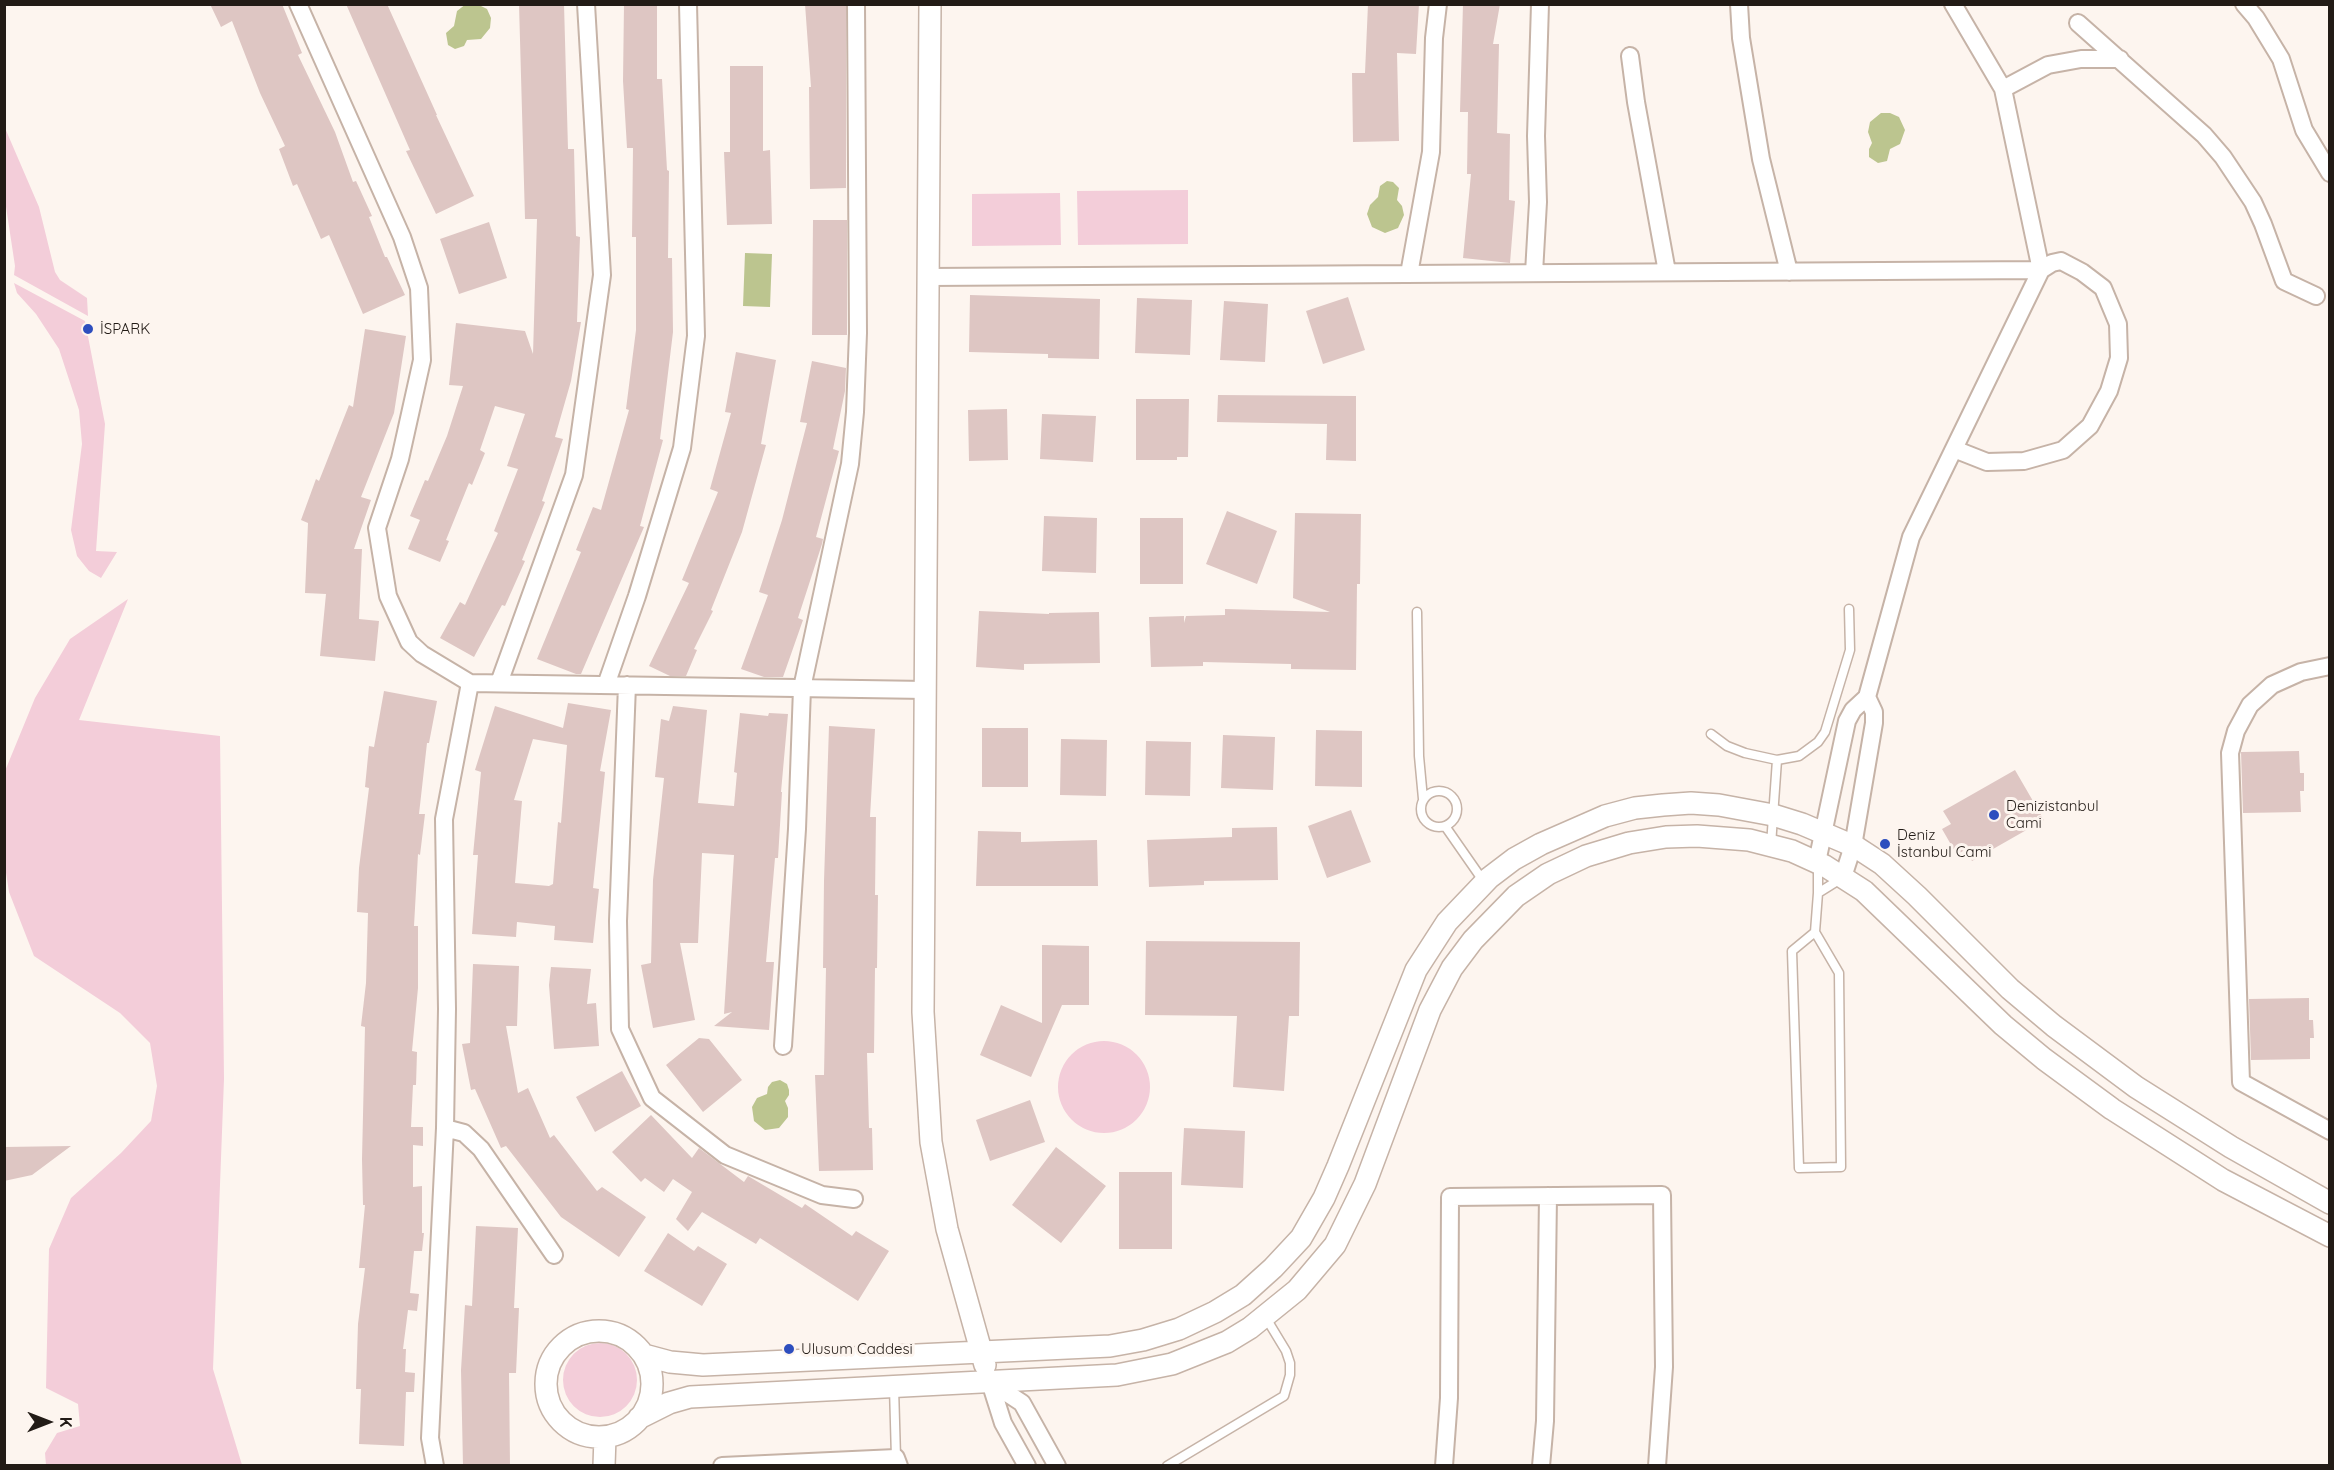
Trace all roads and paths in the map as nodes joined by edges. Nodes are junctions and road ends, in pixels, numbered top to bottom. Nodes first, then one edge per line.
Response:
1 (298, 4) edge
2 (586, 4) edge
3 (688, 4) edge
4 (856, 4) edge
5 (930, 4) edge
6 (1438, 4) edge
7 (1540, 4) edge
8 (1739, 4) edge
9 (1953, 4) edge
10 (2244, 4) edge
11 (2078, 23) dead end
12 (1630, 56) dead end
13 (2120, 59) junction
14 (2003, 89) junction
15 (2330, 172) edge
16 (2040, 270) junction
17 (1667, 272) junction
18 (1789, 272) junction
19 (1534, 273) junction
20 (1409, 274) junction
21 (928, 277) junction
22 (2316, 296) dead end
23 (1954, 449) junction
24 (1849, 609) dead end
25 (1417, 612) dead end
26 (2330, 666) edge
27 (471, 683) junction
28 (499, 683) junction
29 (606, 685) junction
30 (627, 685) junction
31 (802, 688) junction
32 (926, 690) junction
33 (1867, 697) junction
34 (1711, 734) dead end
35 (1776, 760) junction
36 (1423, 799) junction
37 (1773, 815) junction
38 (1445, 826) junction
39 (1823, 833) junction
40 (1770, 845) junction
41 (1853, 846) junction
42 (1817, 862) junction
43 (1843, 878) junction
44 (1485, 883) junction
45 (1818, 892) junction
46 (1815, 932) junction
47 (783, 1046) dead end
48 (445, 1128) junction
49 (2330, 1131) edge
50 (1548, 1196) junction
51 (854, 1199) dead end
52 (2330, 1203) edge
53 (2330, 1236) edge
54 (554, 1255) dead end
55 (1265, 1316) junction
56 (982, 1352) junction
57 (644, 1355) junction
58 (990, 1382) junction
59 (894, 1387) junction
60 (639, 1418) junction
61 (605, 1437) junction
62 (898, 1462) edge
63 (795, 1464) edge
64 (435, 1466) edge
65 (604, 1466) edge
66 (722, 1466) edge
67 (1027, 1466) edge
68 (1057, 1466) edge
69 (1167, 1466) edge
70 (1444, 1466) edge
71 (1541, 1466) edge
72 (1657, 1466) edge

1 - 27 street
2 - 28 street
3 - 29 street
4 - 31 street
5 - 21 street
6 - 20 street
7 - 19 street
8 - 18 street
9 - 14 street
10 - 15 street
11 - 13 street
12 - 17 street
13 - 14 street
13 - 22 street
14 - 16 street
16 - 18 street
16 - 23 street
16 - 23 street
17 - 18 street
17 - 19 street
19 - 20 street
20 - 21 street
21 - 32 street
23 - 33 street
24 - 35 lane
25 - 36 lane
26 - 49 street
27 - 28 street
27 - 48 street
28 - 29 street
29 - 30 street
30 - 31 street
30 - 51 street
31 - 32 street
31 - 47 street
32 - 56 street
33 - 39 street
33 - 41 street
34 - 35 lane
35 - 37 lane
36 - 38 lane
36 - 38 lane
37 - 39 street
37 - 40 lane
37 - 44 street
38 - 44 lane
39 - 41 street
39 - 42 street
40 - 42 street
40 - 55 street
41 - 43 street
41 - 52 street
42 - 43 street
42 - 45 lane
43 - 45 lane
43 - 53 street
44 - 56 street
45 - 46 lane
46 - 46 lane
48 - 54 street
48 - 64 street
50 - 70 street
50 - 71 street
50 - 72 street
55 - 58 street
55 - 69 lane
56 - 57 street
56 - 58 street
57 - 60 street
57 - 61 street
58 - 59 street
58 - 67 street
58 - 68 street
59 - 60 street
59 - 62 lane
60 - 61 street
61 - 65 street
62 - 63 street
63 - 66 street

